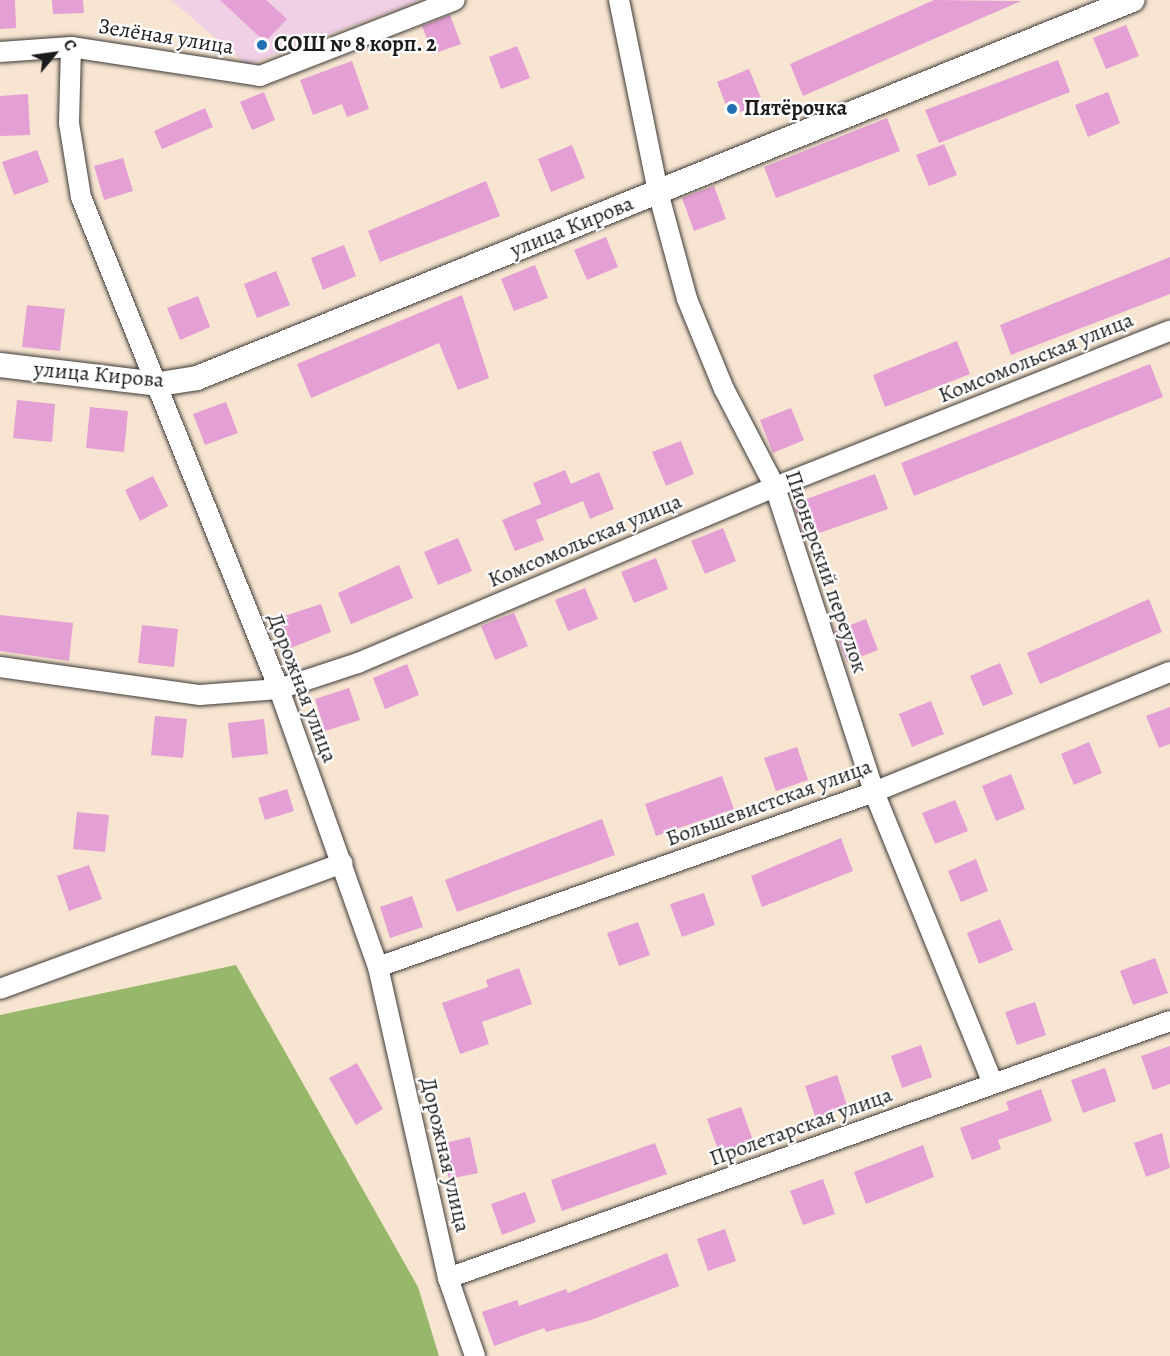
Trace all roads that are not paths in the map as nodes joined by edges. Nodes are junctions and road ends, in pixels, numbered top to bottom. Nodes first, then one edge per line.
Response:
1 (455, 0) edge
2 (619, 0) edge
3 (1131, 0) edge
4 (71, 47) junction
5 (0, 51) edge
6 (658, 192) junction
7 (1170, 331) edge
8 (0, 365) edge
9 (160, 384) junction
10 (775, 487) junction
11 (0, 667) edge
12 (1170, 672) edge
13 (279, 689) junction
14 (874, 792) junction
15 (343, 863) junction
16 (378, 967) junction
17 (0, 989) edge
18 (1170, 1021) edge
19 (993, 1083) junction
20 (448, 1278) junction
21 (475, 1356) edge

1 - 4 street, Зелёная улица
2 - 6 street, Пионерский переулок
3 - 6 street, улица Кирова
4 - 5 street, Зелёная улица
4 - 9 street, Дорожная улица
6 - 9 street, улица Кирова
6 - 10 street, Пионерский переулок
7 - 10 street, Комсомольская улица
8 - 9 street, улица Кирова
9 - 13 street, Дорожная улица
10 - 13 street, Комсомольская улица
10 - 14 street, Пионерский переулок
11 - 13 street, Комсомольская улица
12 - 14 street, Большевистская улица
13 - 15 street, Дорожная улица
14 - 16 street, Большевистская улица
14 - 19 street, Пионерский переулок
15 - 16 street, Дорожная улица
15 - 17 street
16 - 20 street, Дорожная улица
18 - 19 street, Пролетарская улица
19 - 20 street, Пролетарская улица
20 - 21 street, Дорожная улица

